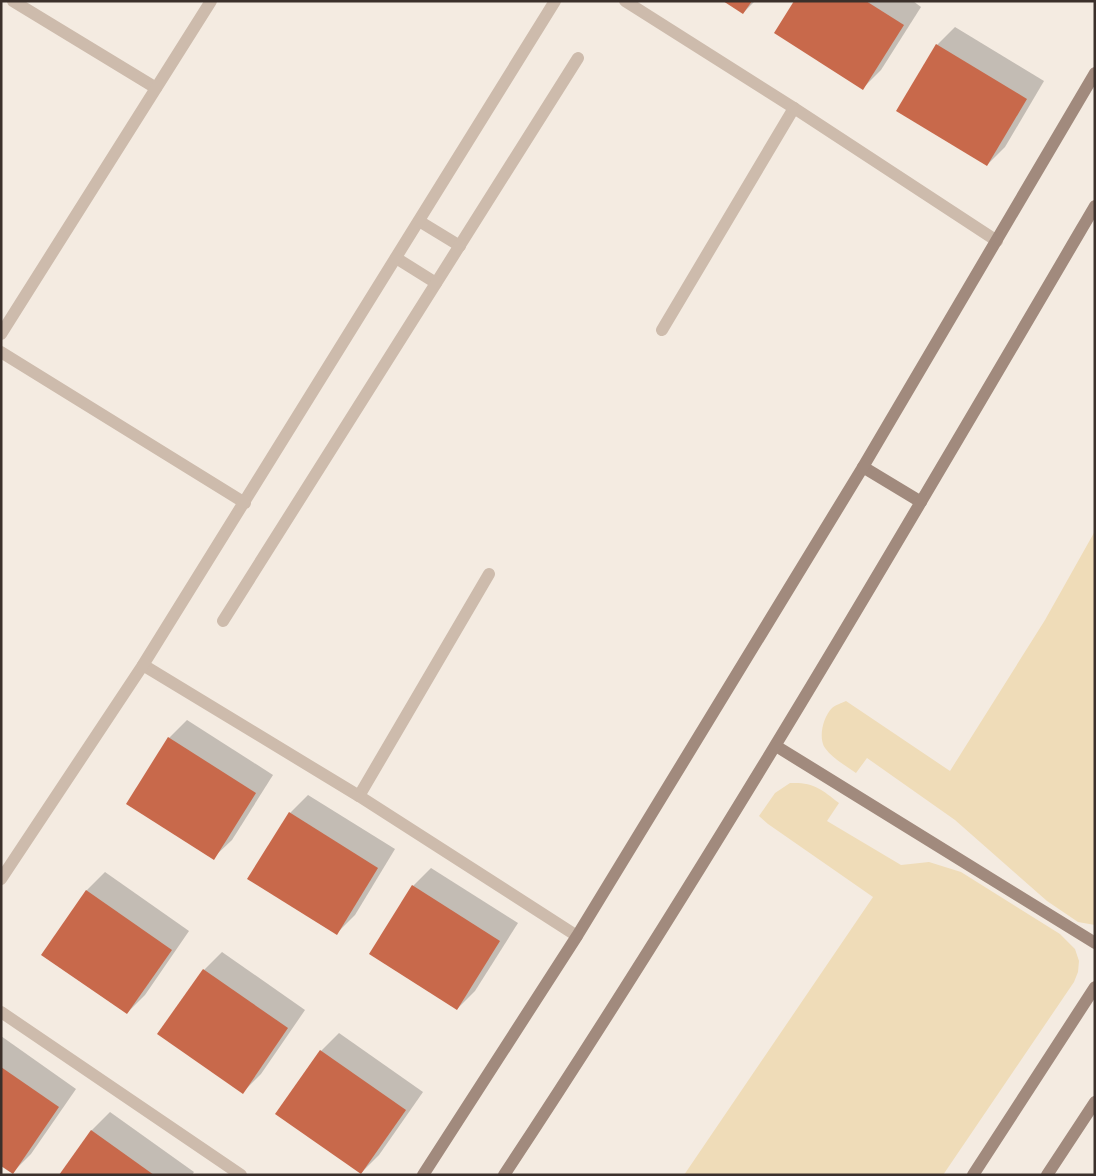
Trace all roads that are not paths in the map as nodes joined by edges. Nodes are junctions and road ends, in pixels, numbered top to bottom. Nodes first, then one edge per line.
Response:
1 (14, 1) edge
2 (211, 1) edge
3 (555, 1) edge
4 (626, 1) edge
5 (578, 58) dead end
6 (1095, 73) edge
7 (156, 88) junction
8 (794, 108) junction
9 (1095, 206) edge
10 (419, 221) junction
11 (998, 240) junction
12 (460, 246) junction
13 (396, 258) junction
14 (436, 283) junction
15 (662, 330) dead end
16 (1, 334) edge
17 (1, 352) edge
18 (863, 467) junction
19 (921, 502) junction
20 (245, 503) junction
21 (489, 574) dead end
22 (223, 620) dead end
23 (144, 665) junction
24 (776, 746) junction
25 (359, 796) junction
26 (1, 879) edge
27 (577, 936) junction
28 (1095, 943) edge
29 (1095, 987) edge
30 (1, 1012) edge
31 (1095, 1102) edge
32 (241, 1175) edge
33 (423, 1175) edge
34 (504, 1175) edge
35 (973, 1175) edge
36 (1047, 1175) edge

1 - 7 street
2 - 7 street
3 - 10 street
4 - 8 street
5 - 12 street
6 - 11 street
7 - 16 street
8 - 11 street
8 - 15 street
9 - 19 street
10 - 12 street
10 - 13 street
11 - 18 street
12 - 14 street
13 - 14 street
13 - 20 street
14 - 22 street
17 - 20 street
18 - 19 street
18 - 27 street
19 - 24 street
20 - 23 street
21 - 25 street
23 - 25 street
23 - 26 street
24 - 28 street
24 - 34 street
25 - 27 street
27 - 33 street
29 - 35 street
30 - 32 street
31 - 36 street

